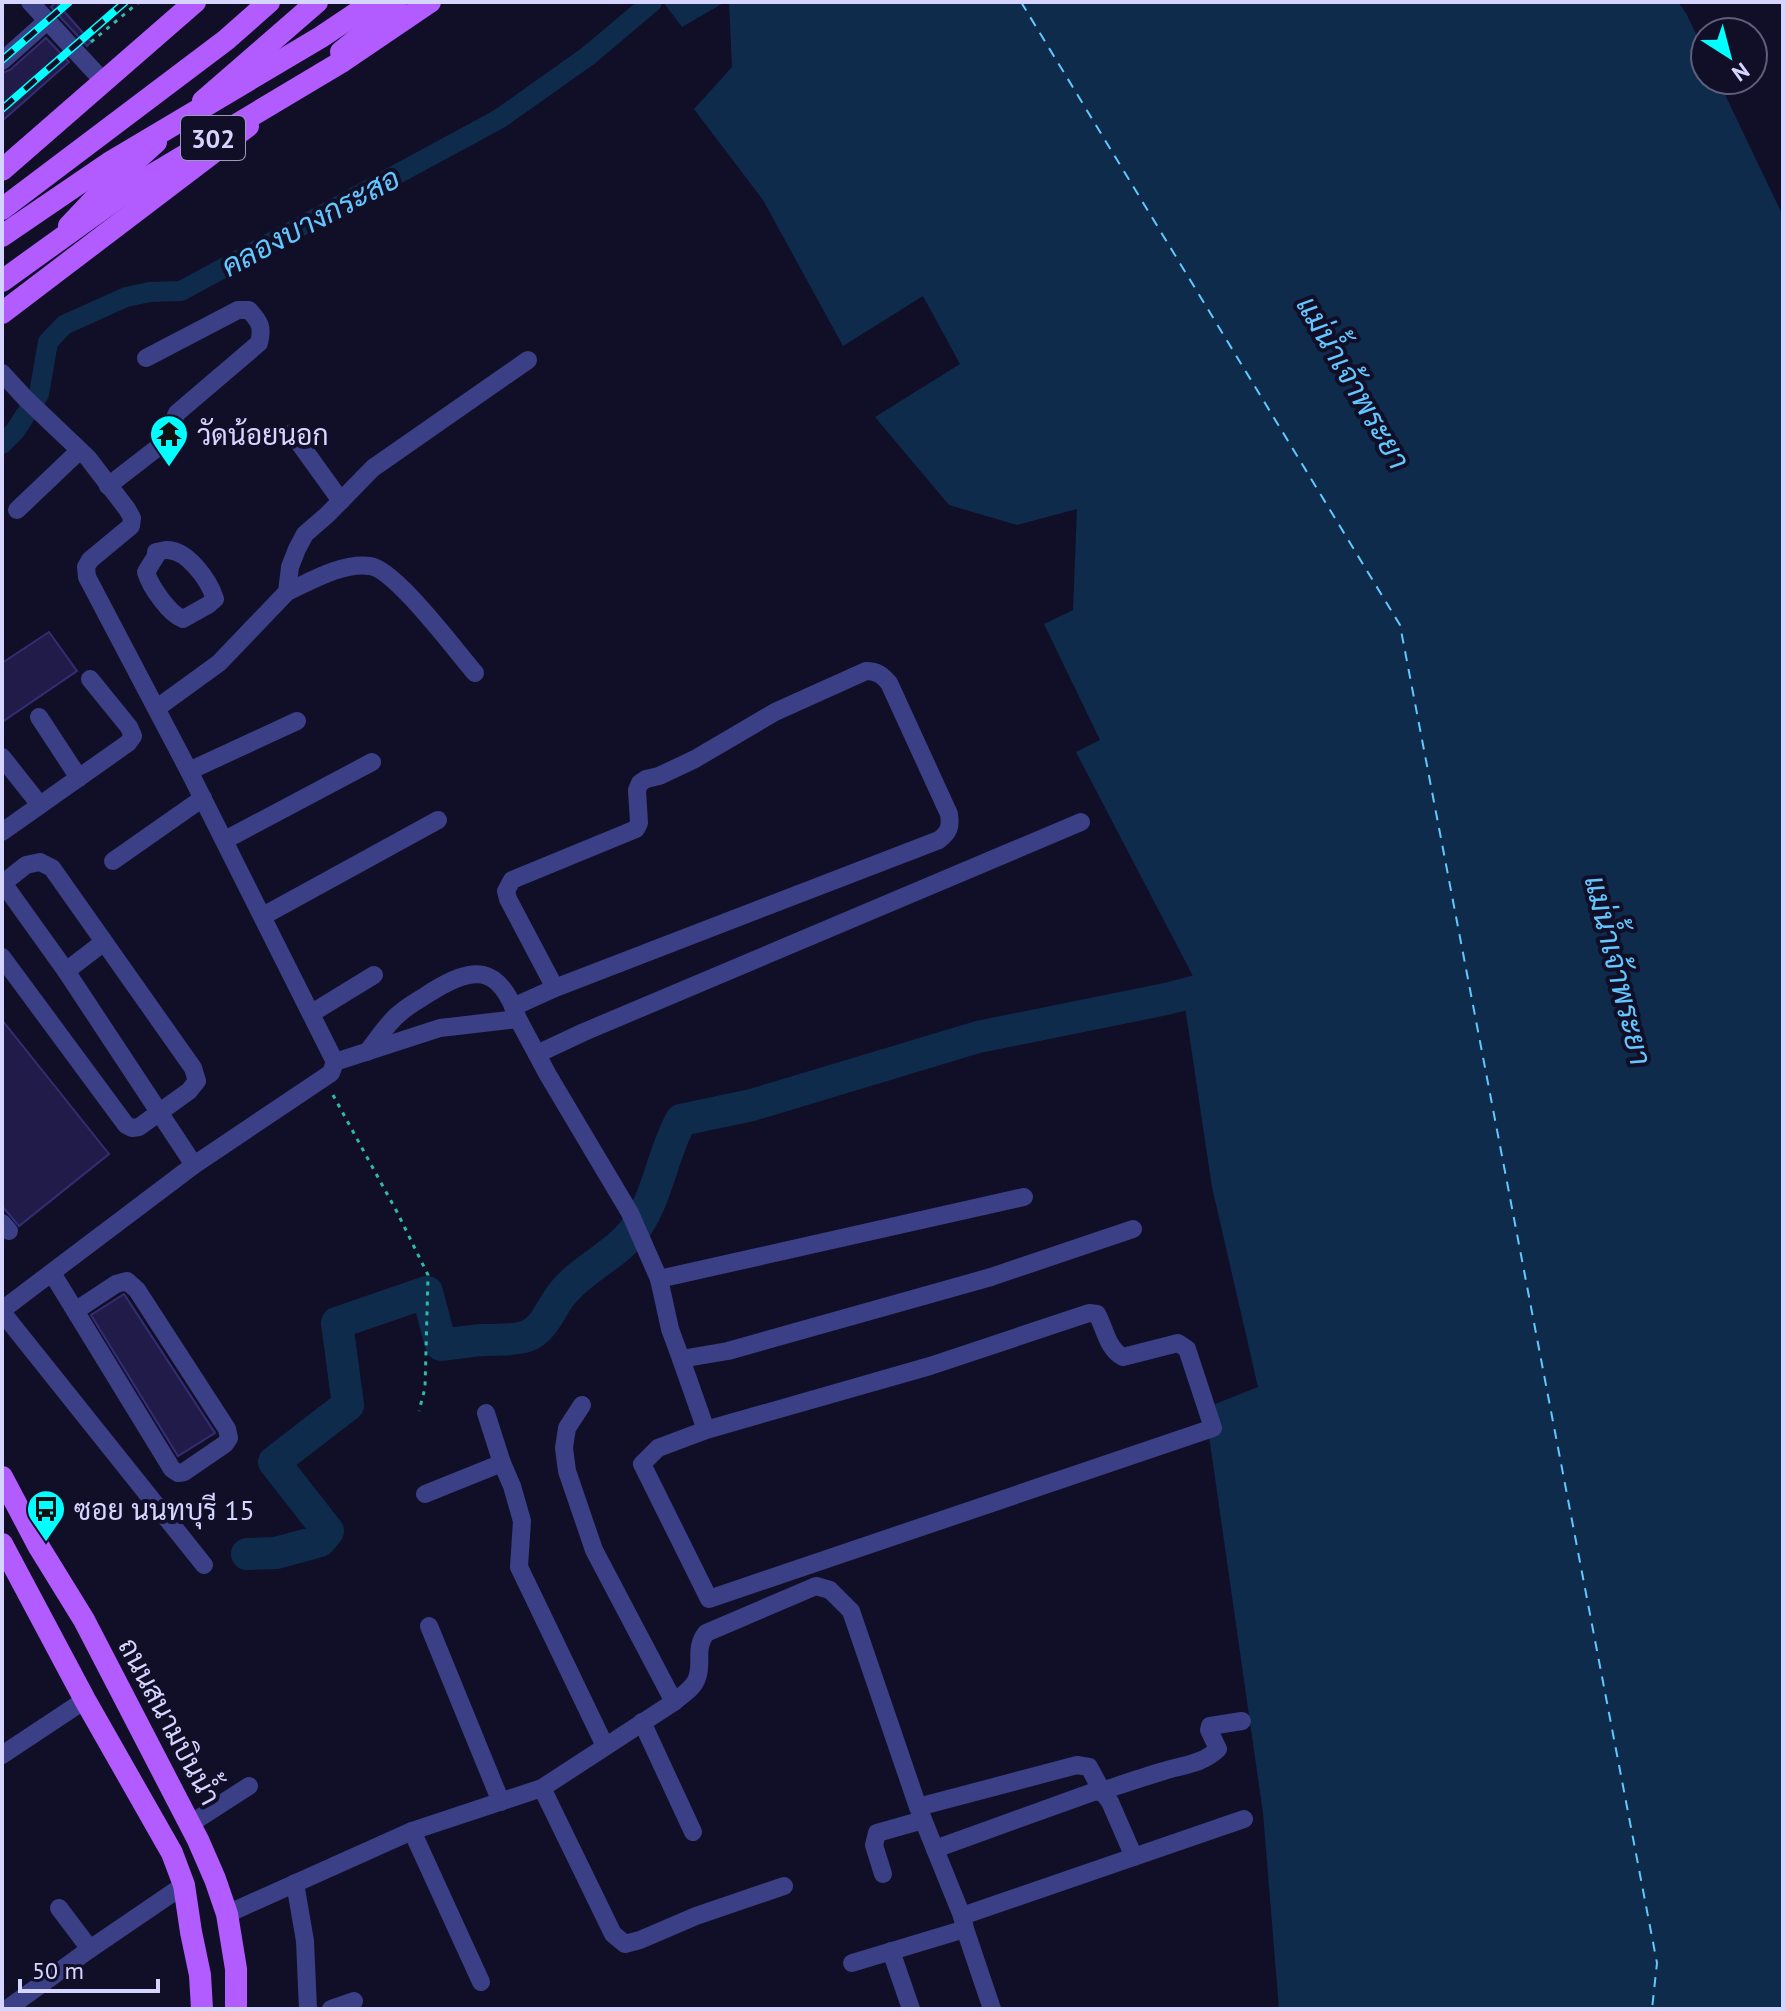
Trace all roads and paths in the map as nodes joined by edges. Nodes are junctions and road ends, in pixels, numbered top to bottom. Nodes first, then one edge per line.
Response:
1 (139, 2) edge
2 (195, 2) edge
3 (269, 2) edge
4 (317, 2) edge
5 (373, 2) edge
6 (396, 2) edge
7 (430, 2) edge
8 (38, 8) edge
9 (91, 42) dead end
10 (2, 61) edge
11 (104, 82) junction
12 (2, 170) edge
13 (2, 209) edge
14 (2, 236) edge
15 (2, 281) edge
16 (2, 313) edge
17 (146, 358) dead end
18 (528, 360) dead end
19 (2, 373) edge
20 (292, 433) dead end
21 (79, 451) junction
22 (108, 486) junction
23 (341, 501) junction
24 (17, 510) dead end
25 (287, 592) junction
26 (475, 673) dead end
27 (90, 679) dead end
28 (157, 708) junction
29 (39, 717) dead end
30 (297, 721) dead end
31 (2, 757) edge
32 (372, 762) dead end
33 (189, 771) junction
34 (79, 778) junction
35 (203, 798) junction
36 (40, 805) junction
37 (438, 820) dead end
38 (1081, 822) dead end
39 (5, 824) edge
40 (225, 840) junction
41 (113, 861) dead end
42 (3, 884) edge
43 (263, 916) junction
44 (104, 942) junction
45 (2, 957) edge
46 (66, 971) junction
47 (374, 975) dead end
48 (555, 988) junction
49 (312, 1013) junction
50 (516, 1013) junction
51 (367, 1052) junction
52 (537, 1054) junction
53 (335, 1062) junction
54 (324, 1078) junction
55 (160, 1113) junction
56 (194, 1165) junction
57 (1024, 1197) dead end
58 (1133, 1229) dead end
59 (52, 1273) junction
60 (659, 1279) junction
61 (2, 1311) edge
62 (75, 1311) junction
63 (681, 1359) junction
64 (582, 1405) dead end
65 (419, 1411) dead end
66 (486, 1413) dead end
67 (706, 1430) junction
68 (502, 1463) junction
69 (2, 1477) edge
70 (425, 1494) dead end
71 (2, 1544) edge
72 (204, 1565) dead end
73 (8, 1569) edge
74 (429, 1626) dead end
75 (85, 1700) junction
76 (674, 1702) junction
77 (1242, 1721) dead end
78 (642, 1722) junction
79 (605, 1746) junction
80 (2, 1755) edge
81 (249, 1786) dead end
82 (542, 1788) junction
83 (1102, 1791) junction
84 (501, 1802) junction
85 (921, 1814) junction
86 (1244, 1819) dead end
87 (190, 1824) junction
88 (412, 1831) junction
89 (693, 1832) dead end
90 (935, 1849) junction
91 (1134, 1857) junction
92 (883, 1874) dead end
93 (295, 1883) junction
94 (184, 1885) junction
95 (784, 1886) dead end
96 (59, 1908) dead end
97 (227, 1914) junction
98 (964, 1922) junction
99 (90, 1949) junction
100 (891, 1951) junction
101 (852, 1963) dead end
102 (481, 1982) dead end
103 (354, 2001) dead end
104 (7, 2009) edge
105 (202, 2009) edge
106 (236, 2009) edge
107 (308, 2009) edge
108 (331, 2009) edge
109 (911, 2009) edge
110 (992, 2009) edge

1 - 9 path
2 - 11 main road
3 - 13 main road, 302
4 - 16 main road, 302
5 - 14 main road, 302, bridge
6 - 16 main road
7 - 15 main road, 302, bridge
8 - 10 street
8 - 11 street
11 - 12 main road
17 - 22 street
18 - 23 street
19 - 21 street
20 - 23 street
21 - 22 street
21 - 24 street
22 - 28 street
23 - 25 street
25 - 26 street
25 - 28 street
27 - 34 street
28 - 33 street
29 - 34 street
30 - 33 street
31 - 36 street
32 - 40 street
33 - 35 street
34 - 36 street
35 - 40 street
35 - 41 street
36 - 39 street
37 - 43 street
38 - 52 street
40 - 43 street
42 - 44 street
42 - 46 street
43 - 49 street
44 - 46 street
44 - 55 street
45 - 55 street
46 - 55 street
47 - 49 street
48 - 48 street
48 - 50 street
49 - 53 street
50 - 51 street
50 - 51 street
50 - 52 street
51 - 53 street
52 - 60 street
53 - 54 street
54 - 56 street
54 - 65 path
55 - 56 street
56 - 59 street
57 - 60 street
58 - 63 street
59 - 61 street
59 - 62 street
60 - 63 street
61 - 72 street
62 - 62 street
63 - 67 street
64 - 76 street
66 - 68 street
67 - 67 street
68 - 70 street
68 - 79 street
69 - 87 main road, ถนนสนามบินน้ำ
71 - 73 main road
73 - 75 main road
74 - 84 street
75 - 80 street
75 - 94 main road
76 - 78 street
76 - 85 street
77 - 83 street
78 - 79 street
78 - 89 street
79 - 82 street
81 - 87 street
82 - 84 street
82 - 95 street
83 - 85 street
83 - 90 street
83 - 91 street
84 - 88 street
85 - 90 street
85 - 92 street
86 - 91 street
87 - 97 main road, ถนนสนามบินน้ำ
88 - 93 street
88 - 102 street
90 - 98 street
91 - 98 street
93 - 97 street
93 - 107 street
94 - 99 street
94 - 105 main road
96 - 99 street
97 - 106 main road, ถนนสนามบินน้ำ
98 - 100 street
98 - 110 street
99 - 104 street
100 - 101 street
100 - 109 street
103 - 108 street

